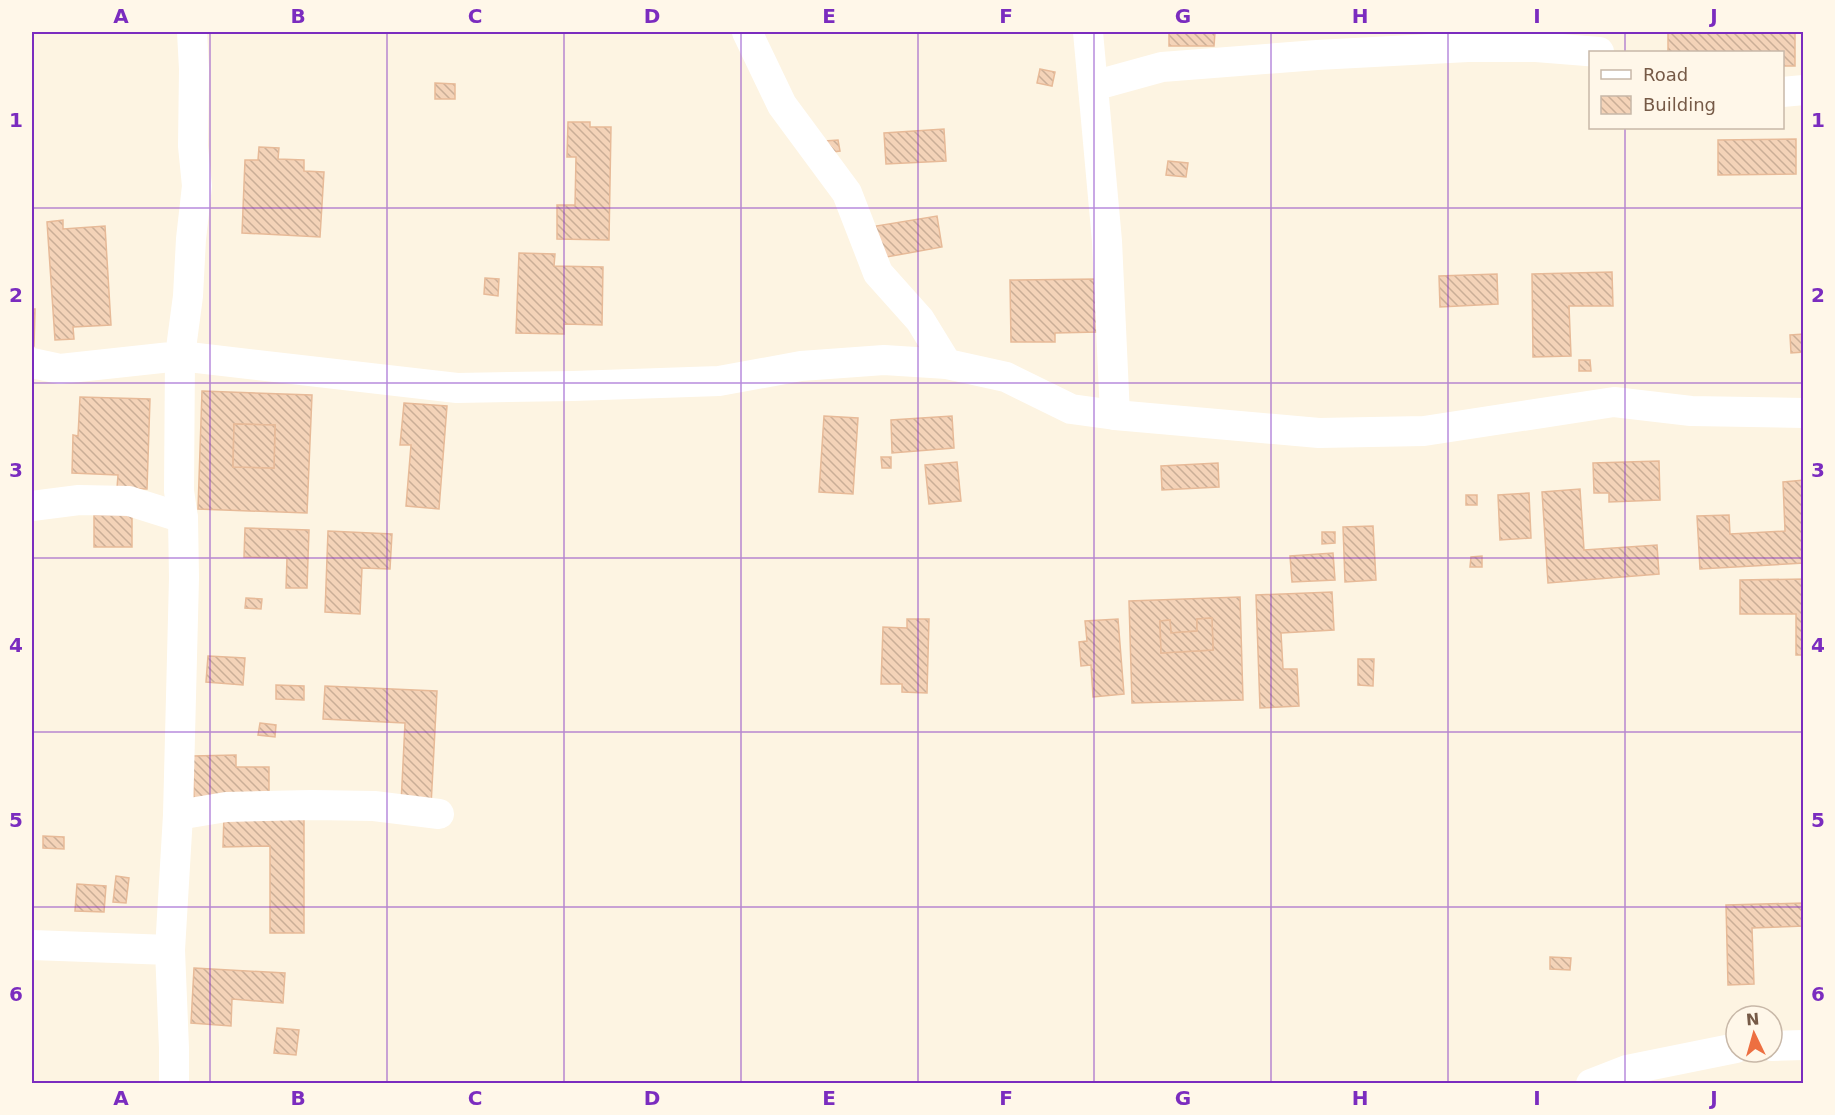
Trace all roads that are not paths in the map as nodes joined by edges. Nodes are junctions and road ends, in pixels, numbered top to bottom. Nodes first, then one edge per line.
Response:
1 (192, 32) edge
2 (747, 32) edge
3 (1088, 32) edge
4 (1589, 51) edge
5 (1093, 86) junction
6 (1803, 90) edge
7 (1784, 92) edge
8 (180, 356) junction
9 (32, 363) edge
10 (947, 364) junction
11 (1803, 413) edge
12 (1115, 415) junction
13 (32, 506) edge
14 (183, 518) junction
15 (178, 814) junction
16 (439, 814) dead end
17 (32, 945) edge
18 (170, 950) junction
19 (1803, 1045) edge
20 (1784, 1046) edge
21 (1724, 1050) edge
22 (174, 1083) edge
23 (1591, 1083) edge

1 - 8 street
2 - 10 street
3 - 5 street
4 - 5 street
5 - 12 street
6 - 7 street
8 - 9 street
8 - 10 street
8 - 14 street
10 - 12 street
11 - 12 street
13 - 14 street
14 - 15 street
15 - 16 street
15 - 18 street
17 - 18 street
18 - 22 street
19 - 20 street
21 - 23 street

